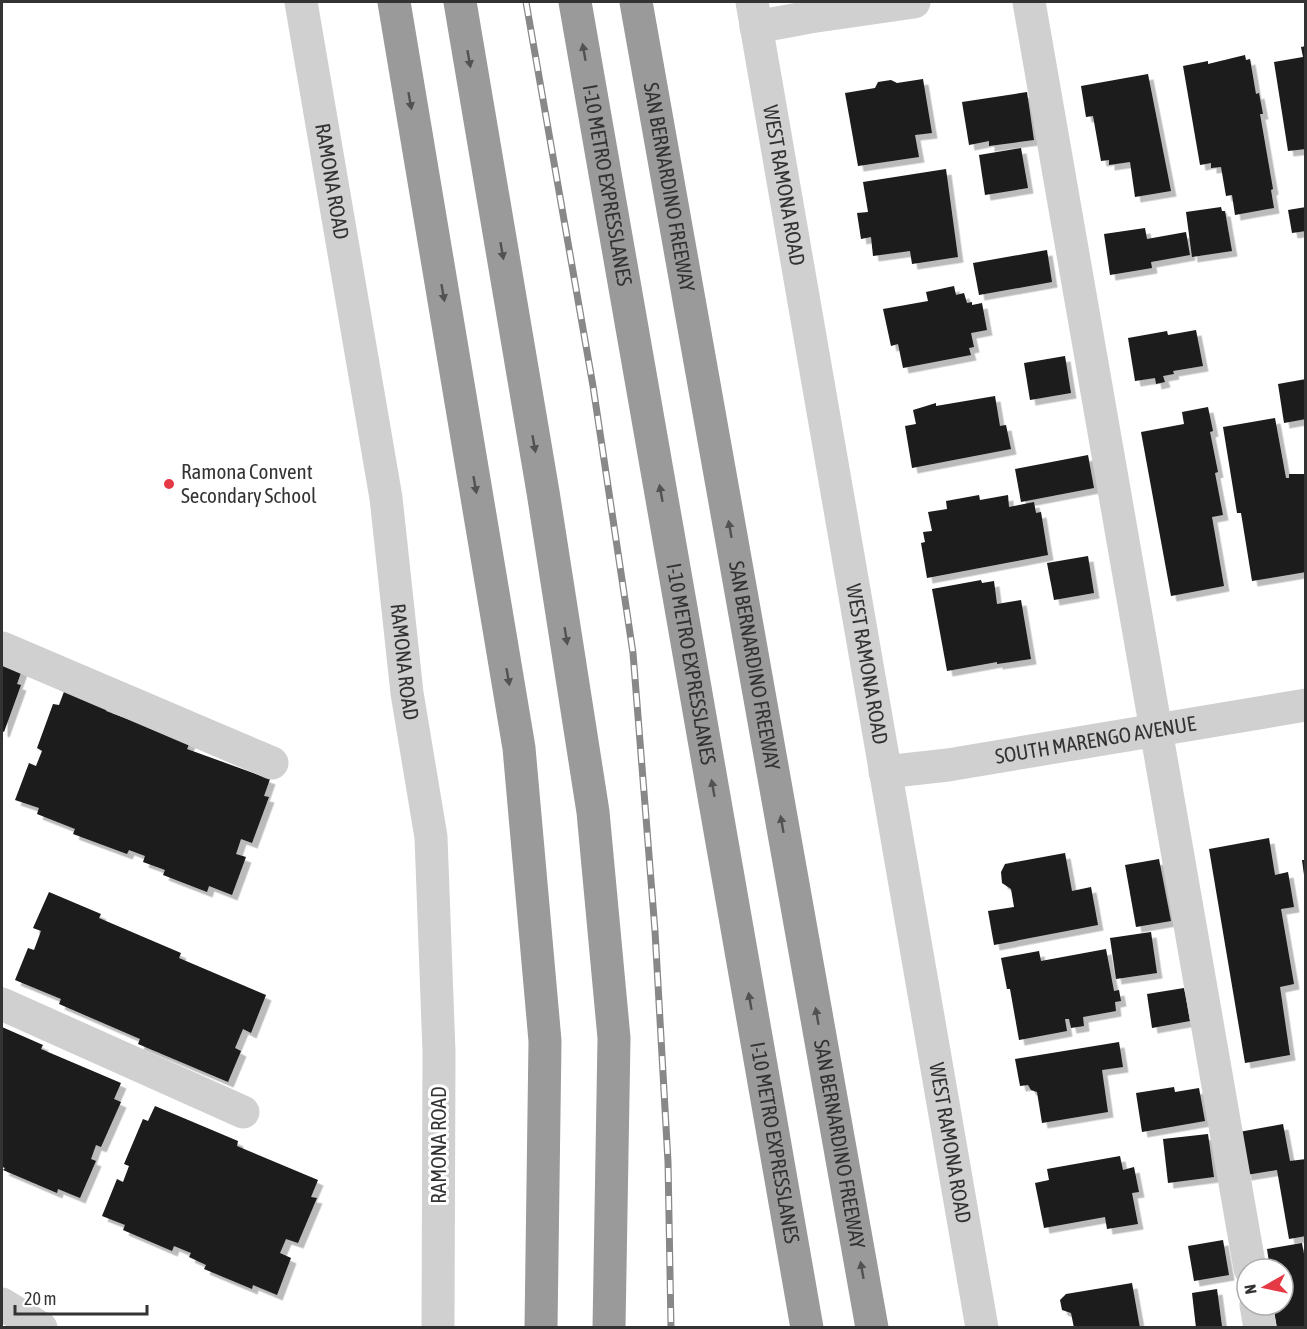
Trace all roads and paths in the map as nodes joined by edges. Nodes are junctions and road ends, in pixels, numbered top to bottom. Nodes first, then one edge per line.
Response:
1 (301, 2) edge
2 (394, 2) edge
3 (460, 2) edge
4 (575, 2) edge
5 (636, 2) edge
6 (914, 2) edge
7 (1029, 2) edge
8 (754, 14) edge
9 (2, 648) edge
10 (1305, 705) edge
11 (1156, 729) junction
12 (272, 763) dead end
13 (885, 772) junction
14 (2, 1004) edge
15 (243, 1112) dead end
16 (1248, 1257) edge
17 (2, 1304) edge
18 (41, 1328) edge
19 (438, 1328) edge
20 (541, 1328) edge
21 (609, 1328) edge
22 (807, 1328) edge
23 (872, 1328) edge
24 (982, 1328) edge

1 - 19 street, RAMONA ROAD
2 -> 20 highway
3 -> 21 highway
22 -> 4 highway, I-10 METRO EXPRESSLANES
23 -> 5 highway, SAN BERNARDINO FREEWAY
6 - 8 street
7 - 11 street
8 - 13 street, WEST RAMONA ROAD
9 - 12 street
10 - 11 street, SOUTH MARENGO AVENUE
11 - 13 street, SOUTH MARENGO AVENUE
11 - 16 street
13 - 24 street, WEST RAMONA ROAD
14 - 15 street
17 - 18 street

